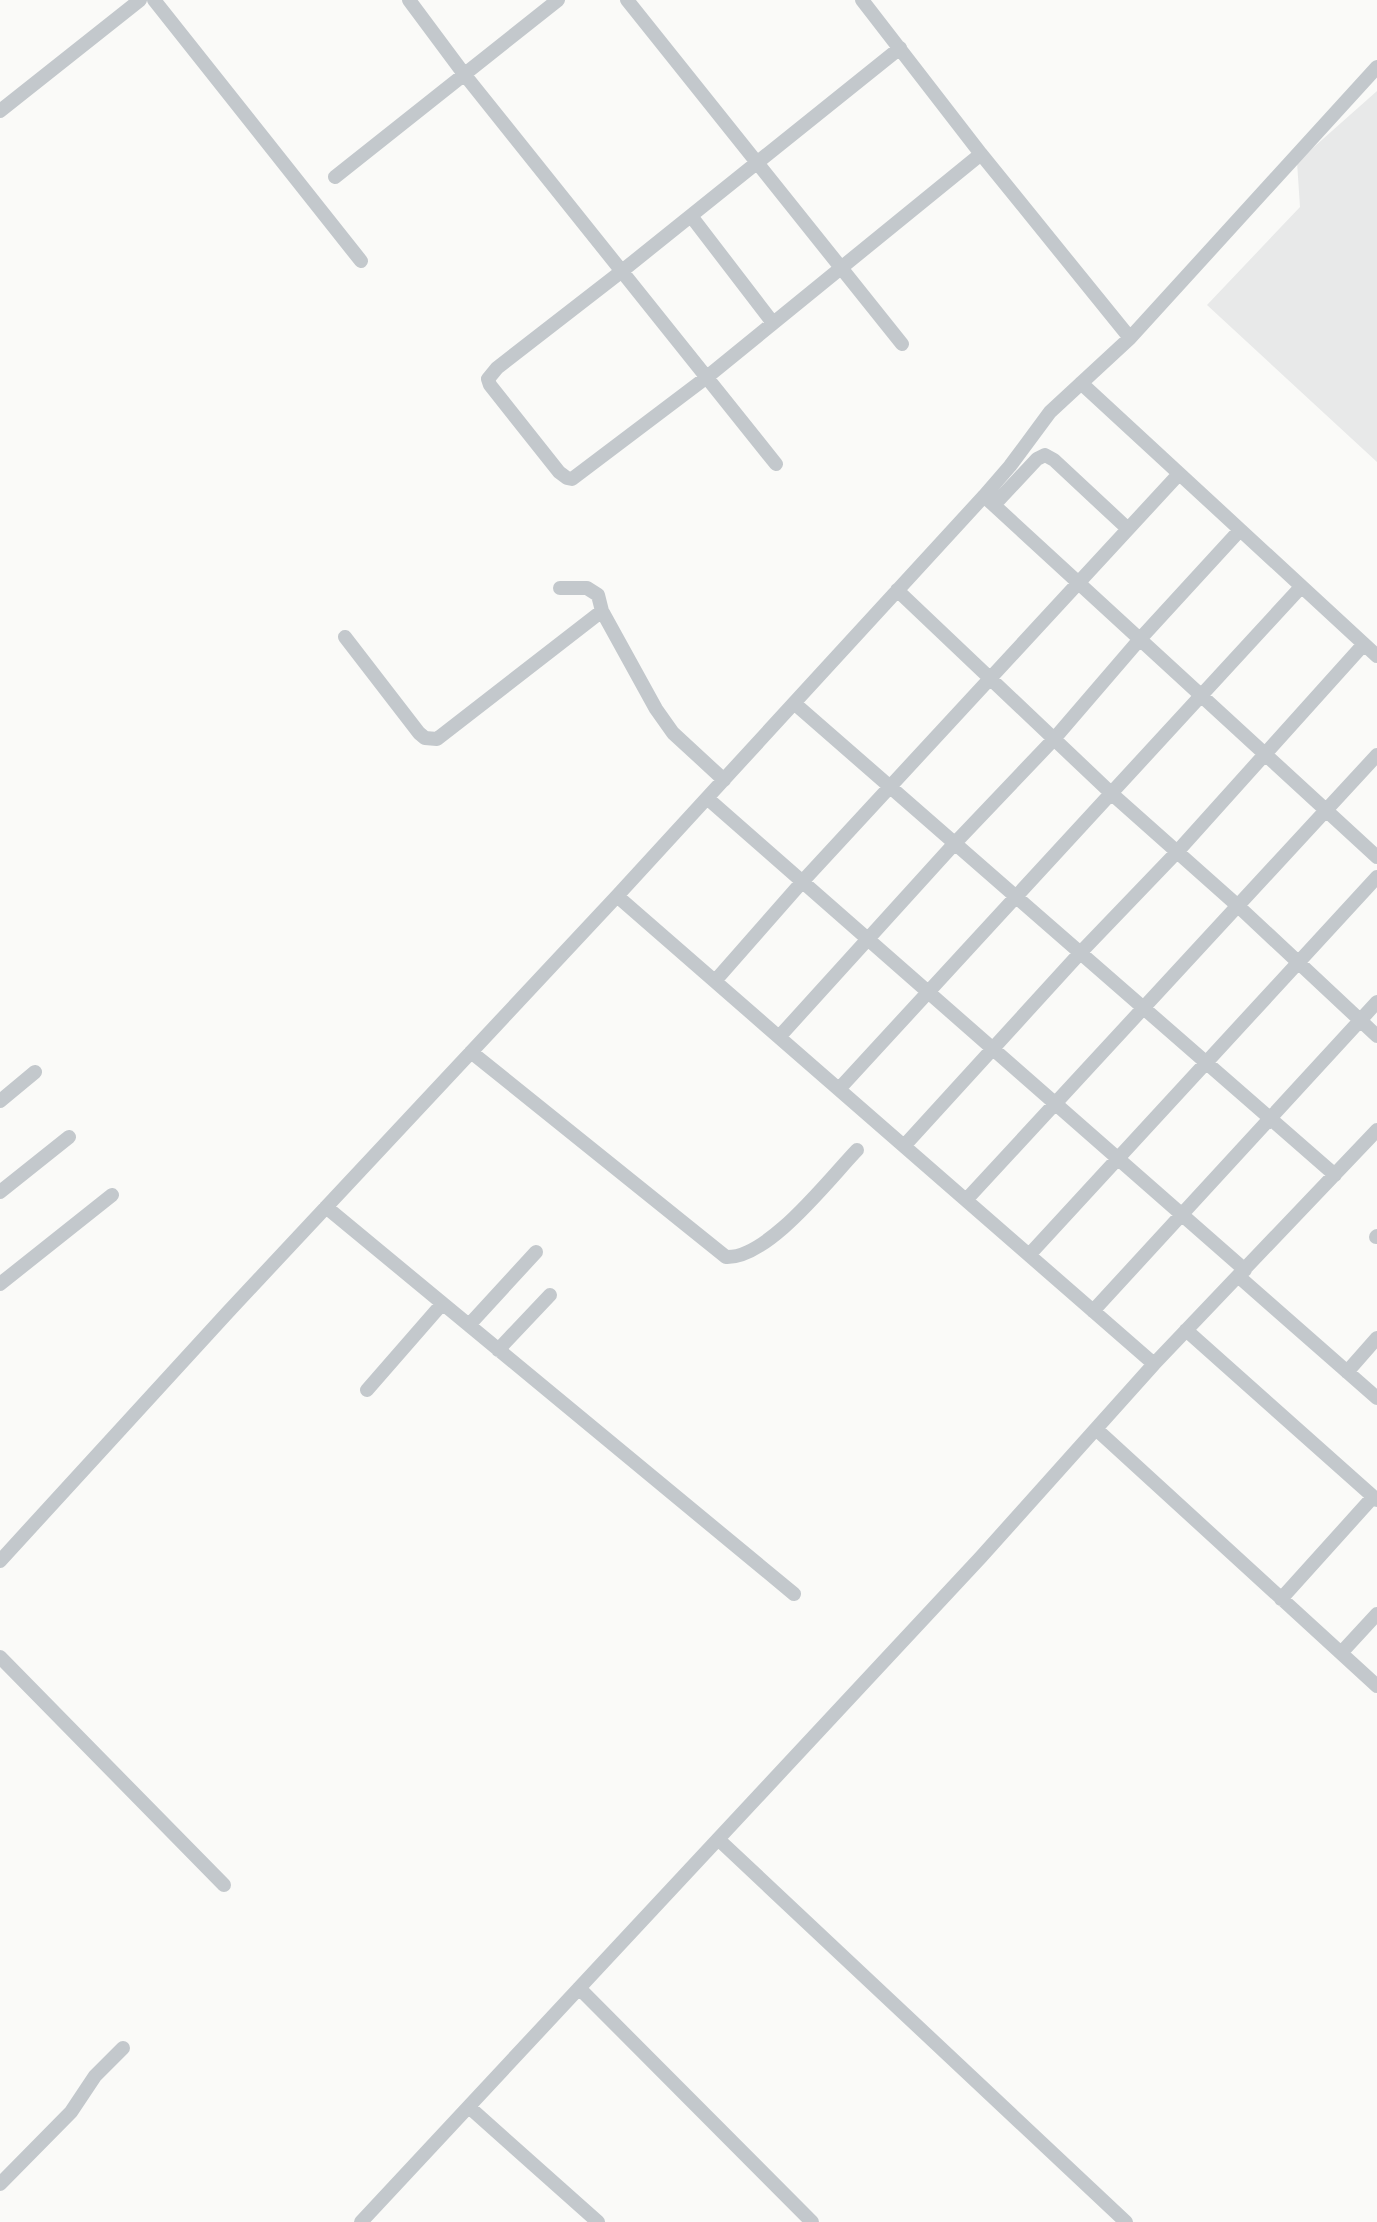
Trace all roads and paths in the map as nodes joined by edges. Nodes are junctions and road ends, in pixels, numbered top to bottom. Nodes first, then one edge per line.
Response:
1 (140, 0) edge
2 (154, 0) edge
3 (409, 0) edge
4 (558, 0) edge
5 (627, 0) edge
6 (862, 0) edge
7 (900, 48) junction
8 (1377, 67) edge
9 (464, 74) junction
10 (0, 111) edge
11 (981, 154) junction
12 (757, 164) junction
13 (335, 177) dead end
14 (691, 216) junction
15 (361, 261) dead end
16 (841, 268) junction
17 (622, 271) junction
18 (773, 323) junction
19 (1130, 338) junction
20 (902, 344) dead end
21 (707, 377) junction
22 (1081, 383) junction
23 (776, 464) dead end
24 (1178, 475) junction
25 (989, 500) junction
26 (1128, 529) junction
27 (1240, 530) junction
28 (1078, 582) junction
29 (1301, 587) junction
30 (560, 588) dead end
31 (897, 590) junction
32 (602, 611) junction
33 (345, 637) dead end
34 (1140, 639) junction
35 (1364, 644) junction
36 (1377, 656) edge
37 (990, 680) junction
38 (1202, 696) junction
39 (794, 703) junction
40 (1054, 738) junction
41 (1264, 754) junction
42 (1377, 755) edge
43 (724, 780) junction
44 (891, 787) junction
45 (1112, 794) junction
46 (707, 798) junction
47 (1326, 810) junction
48 (955, 843) junction
49 (1177, 852) junction
50 (1377, 857) edge
51 (1377, 877) edge
52 (802, 882) junction
53 (617, 896) junction
54 (1016, 897) junction
55 (1238, 906) junction
56 (868, 939) junction
57 (1081, 953) junction
58 (1298, 963) junction
59 (715, 981) junction
60 (928, 992) junction
61 (1377, 1002) edge
62 (1144, 1008) junction
63 (1360, 1020) junction
64 (1377, 1036) edge
65 (779, 1037) junction
66 (993, 1049) junction
67 (471, 1052) junction
68 (1207, 1062) junction
69 (35, 1073) dead end
70 (839, 1090) junction
71 (0, 1101) edge
72 (1055, 1104) junction
73 (1271, 1118) junction
74 (1377, 1130) edge
75 (69, 1137) dead end
76 (904, 1146) junction
77 (857, 1150) dead end
78 (1118, 1159) junction
79 (1335, 1175) junction
80 (0, 1192) edge
81 (112, 1195) dead end
82 (966, 1200) junction
83 (326, 1207) junction
84 (1182, 1215) junction
85 (536, 1252) dead end
86 (1030, 1255) junction
87 (1241, 1273) junction
88 (0, 1284) edge
89 (550, 1295) dead end
90 (442, 1304) junction
91 (1093, 1311) junction
92 (468, 1325) junction
93 (1186, 1331) junction
94 (1377, 1338) edge
95 (498, 1350) junction
96 (1154, 1364) junction
97 (1347, 1371) junction
98 (366, 1390) dead end
99 (1377, 1398) edge
100 (1096, 1430) junction
101 (1375, 1499) edge
102 (0, 1562) edge
103 (794, 1594) dead end
104 (1281, 1599) junction
105 (1377, 1614) edge
106 (1341, 1653) junction
107 (0, 1657) edge
108 (1377, 1686) edge
109 (718, 1839) junction
110 (224, 1885) dead end
111 (579, 1988) junction
112 (123, 2048) dead end
113 (469, 2107) junction
114 (0, 2184) edge
115 (361, 2222) edge
116 (598, 2222) edge
117 (813, 2222) edge
118 (1126, 2222) edge

1 - 10 street
2 - 15 street
3 - 9 street
4 - 9 street
5 - 12 street
6 - 7 street
7 - 11 street
7 - 12 street
8 - 19 street
9 - 13 street
9 - 17 street
11 - 16 street
11 - 19 street
12 - 14 street
12 - 16 street
14 - 17 street
14 - 18 street
16 - 18 street
16 - 20 street
17 - 21 street
17 - 21 street
18 - 21 street
19 - 22 street
21 - 23 street
22 - 24 street
22 - 25 street
24 - 26 street
24 - 27 street
25 - 26 street
25 - 28 street
25 - 31 street
26 - 28 street
27 - 29 street
27 - 34 street
28 - 34 street
28 - 37 street
29 - 35 street
29 - 38 street
30 - 32 street
31 - 37 street
31 - 39 street
32 - 33 street
32 - 43 street
34 - 38 street
34 - 40 street
35 - 36 street
35 - 41 street
37 - 40 street
37 - 44 street
38 - 41 street
38 - 45 street
39 - 43 street
39 - 44 street
40 - 45 street
40 - 48 street
41 - 47 street
41 - 49 street
42 - 47 street
43 - 46 street
44 - 48 street
44 - 52 street
45 - 49 street
45 - 54 street
46 - 52 street
46 - 53 street
47 - 50 street
47 - 55 street
48 - 54 street
48 - 56 street
49 - 55 street
49 - 57 street
51 - 58 street
52 - 56 street
52 - 59 street
53 - 59 street
53 - 67 street
54 - 57 street
54 - 60 street
55 - 58 street
55 - 62 street
56 - 60 street
56 - 65 street
57 - 62 street
57 - 66 street
58 - 63 street
58 - 68 street
59 - 65 street
60 - 66 street
60 - 70 street
61 - 63 street
62 - 68 street
62 - 72 street
63 - 64 street
63 - 73 street
65 - 70 street
66 - 72 street
66 - 76 street
67 - 77 street
67 - 83 street
68 - 73 street
68 - 78 street
69 - 71 street
70 - 76 street
72 - 78 street
72 - 82 street
73 - 79 street
73 - 84 street
74 - 79 street
75 - 80 street
76 - 82 street
78 - 84 street
78 - 86 street
79 - 87 street
81 - 88 street
82 - 86 street
83 - 90 street
83 - 102 street
84 - 87 street
84 - 91 street
85 - 92 street
86 - 91 street
87 - 93 street
87 - 97 street
89 - 95 street
90 - 92 street
90 - 98 street
91 - 96 street
92 - 95 street
93 - 96 street
93 - 101 street
94 - 97 street
95 - 103 street
96 - 100 street
97 - 99 street
100 - 104 street
100 - 109 street
101 - 104 street
104 - 106 street
105 - 106 street
106 - 108 street
107 - 110 street
109 - 111 street
109 - 118 street
111 - 113 street
111 - 117 street
112 - 114 street
113 - 115 street
113 - 116 street

